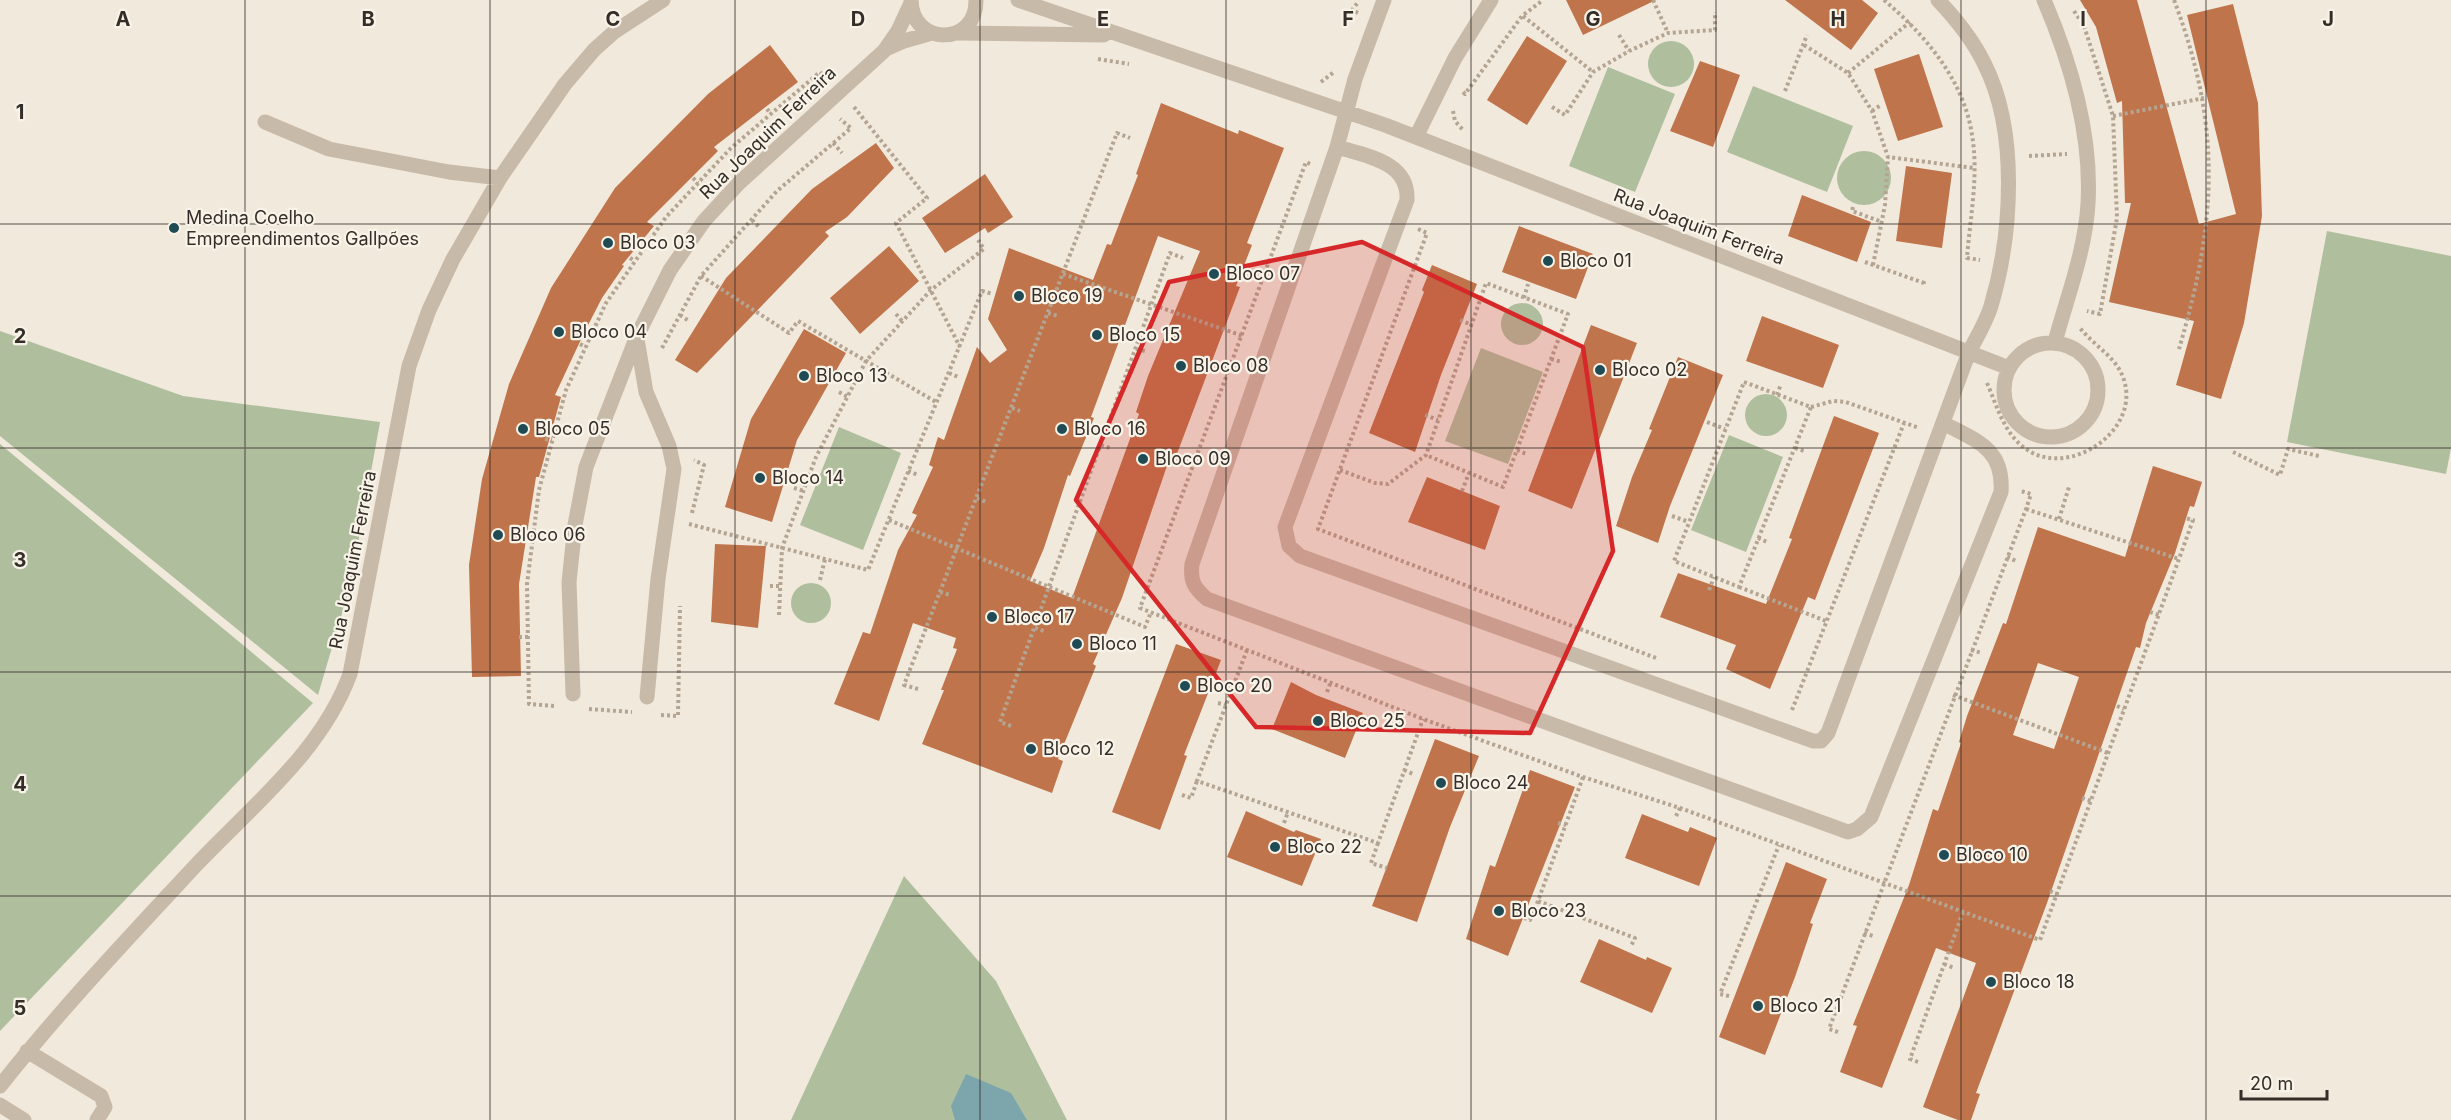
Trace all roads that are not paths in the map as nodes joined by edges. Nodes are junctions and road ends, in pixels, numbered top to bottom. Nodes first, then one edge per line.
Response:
1 (663, 0) edge
2 (976, 0) edge
3 (1018, 0) edge
4 (1384, 0) edge
5 (1491, 0) edge
6 (1938, 0) edge
7 (2044, 0) edge
8 (911, 1) edge
9 (932, 33) junction
10 (957, 33) junction
11 (1117, 35) junction
12 (884, 51) junction
13 (1346, 111) junction
14 (265, 122) dead end
15 (1416, 137) junction
16 (1337, 147) junction
17 (500, 178) junction
18 (637, 336) junction
19 (2055, 342) junction
20 (1969, 352) junction
21 (2009, 368) junction
22 (1945, 424) junction
23 (573, 693) dead end
24 (647, 697) dead end
25 (27, 1051) junction
26 (0, 1086) edge
27 (0, 1106) edge
28 (24, 1120) edge
29 (97, 1120) edge

1 - 17 street, Rua Joaquim Ferreira
2 - 10 street
3 - 11 street, Rua Joaquim Ferreira
4 - 13 street
5 - 15 street
6 - 20 street
7 - 19 street
8 - 9 street, Rua Joaquim Ferreira
8 - 12 street, Rua Joaquim Ferreira
9 - 10 street, Rua Joaquim Ferreira
9 - 12 street, Rua Joaquim Ferreira
10 - 11 street, Rua Joaquim Ferreira
11 - 13 street, Rua Joaquim Ferreira
12 - 18 street, Rua Joaquim Ferreira
13 - 15 street, Rua Joaquim Ferreira
13 - 16 street
14 - 17 street
15 - 20 street, Rua Joaquim Ferreira
16 - 22 street
16 - 22 street
17 - 25 street, Rua Joaquim Ferreira
18 - 23 street, Rua Joaquim Ferreira
18 - 24 street
19 - 21 street
19 - 21 street
20 - 21 street, Rua Joaquim Ferreira
20 - 22 street
25 - 26 street, Rua Joaquim Ferreira
25 - 29 street
27 - 28 street

